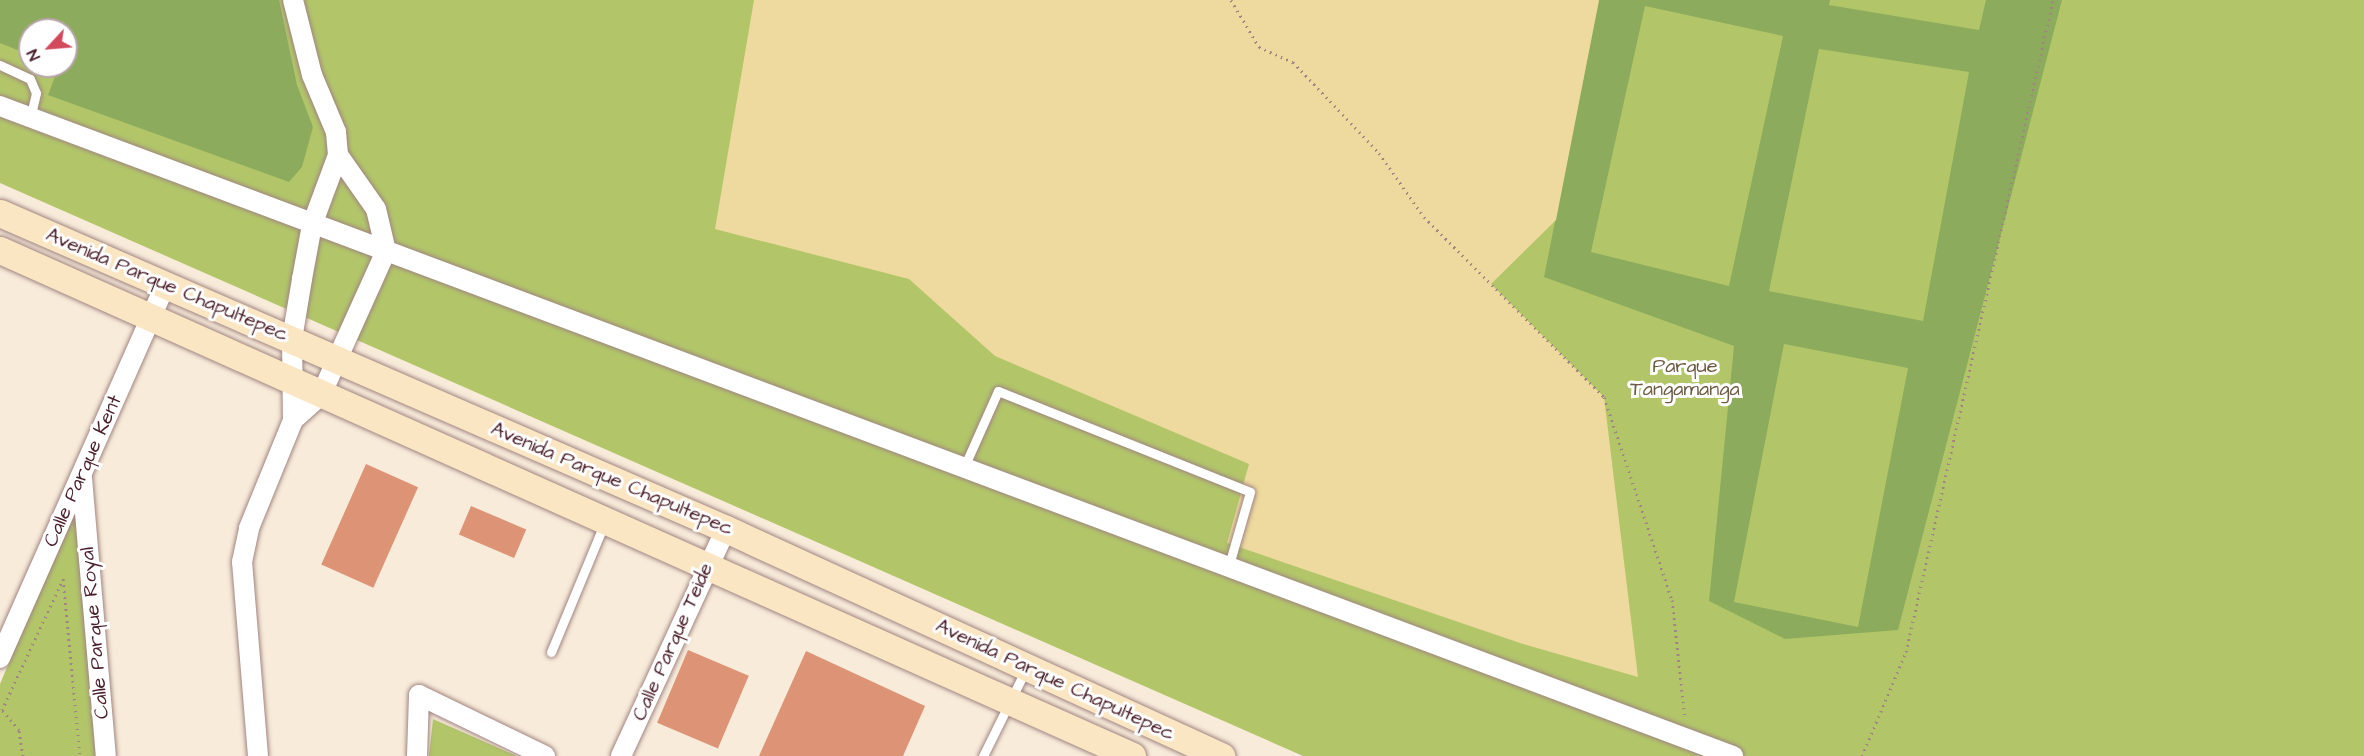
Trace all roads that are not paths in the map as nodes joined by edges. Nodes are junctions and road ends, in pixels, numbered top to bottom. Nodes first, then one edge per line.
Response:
1 (293, 0) edge
2 (0, 65) edge
3 (0, 106) edge
4 (30, 118) junction
5 (338, 155) junction
6 (0, 213) edge
7 (312, 225) junction
8 (0, 250) edge
9 (386, 251) junction
10 (166, 284) junction
11 (151, 317) junction
12 (292, 339) junction
13 (336, 359) junction
14 (290, 383) junction
15 (321, 395) junction
16 (293, 420) junction
17 (965, 465) junction
18 (81, 474) junction
19 (606, 519) junction
20 (726, 529) junction
21 (708, 563) junction
22 (1228, 568) junction
23 (551, 652) dead end
24 (0, 658) edge
25 (1027, 667) junction
26 (1092, 697) junction
27 (1012, 700) junction
28 (1090, 745) edge
29 (106, 756) edge
30 (258, 756) edge
31 (417, 756) edge
32 (545, 756) edge
33 (621, 756) edge
34 (982, 756) edge
35 (1132, 756) edge
36 (1221, 756) edge
37 (1733, 756) edge

1 - 5 street
2 - 4 lane
3 - 4 street
4 - 7 street
5 - 7 street
5 - 9 street
6 - 10 main road, Avenida Parque Chapultepec
7 - 9 street
7 - 12 street
8 - 11 main road, Avenida Parque Chapultepec
9 - 13 street
9 - 17 street
10 - 11 street, Calle Parque Kent
10 - 12 main road, Avenida Parque Chapultepec
11 - 14 main road, Avenida Parque Chapultepec
11 - 18 street, Calle Parque Kent
12 - 13 main road, Avenida Parque Chapultepec
12 - 14 street
13 - 15 street
13 - 20 main road, Avenida Parque Chapultepec
14 - 15 main road, Avenida Parque Chapultepec
14 - 16 street
15 - 16 street
15 - 19 main road, Avenida Parque Chapultepec
16 - 30 street
17 - 22 street
17 - 22 lane
18 - 24 street, Calle Parque Kent
18 - 29 street, Calle Parque Royal
19 - 21 main road, Avenida Parque Chapultepec
19 - 23 lane
20 - 21 street, Calle Parque Teide
20 - 25 main road, Avenida Parque Chapultepec
21 - 27 main road, Avenida Parque Chapultepec
21 - 33 street, Calle Parque Teide
22 - 37 street
25 - 26 main road, Avenida Parque Chapultepec
25 - 27 lane
26 - 28 main road
26 - 36 main road, Avenida Parque Chapultepec
27 - 28 main road, Avenida Parque Chapultepec
27 - 34 lane
28 - 35 main road, Avenida Parque Chapultepec
31 - 32 street

